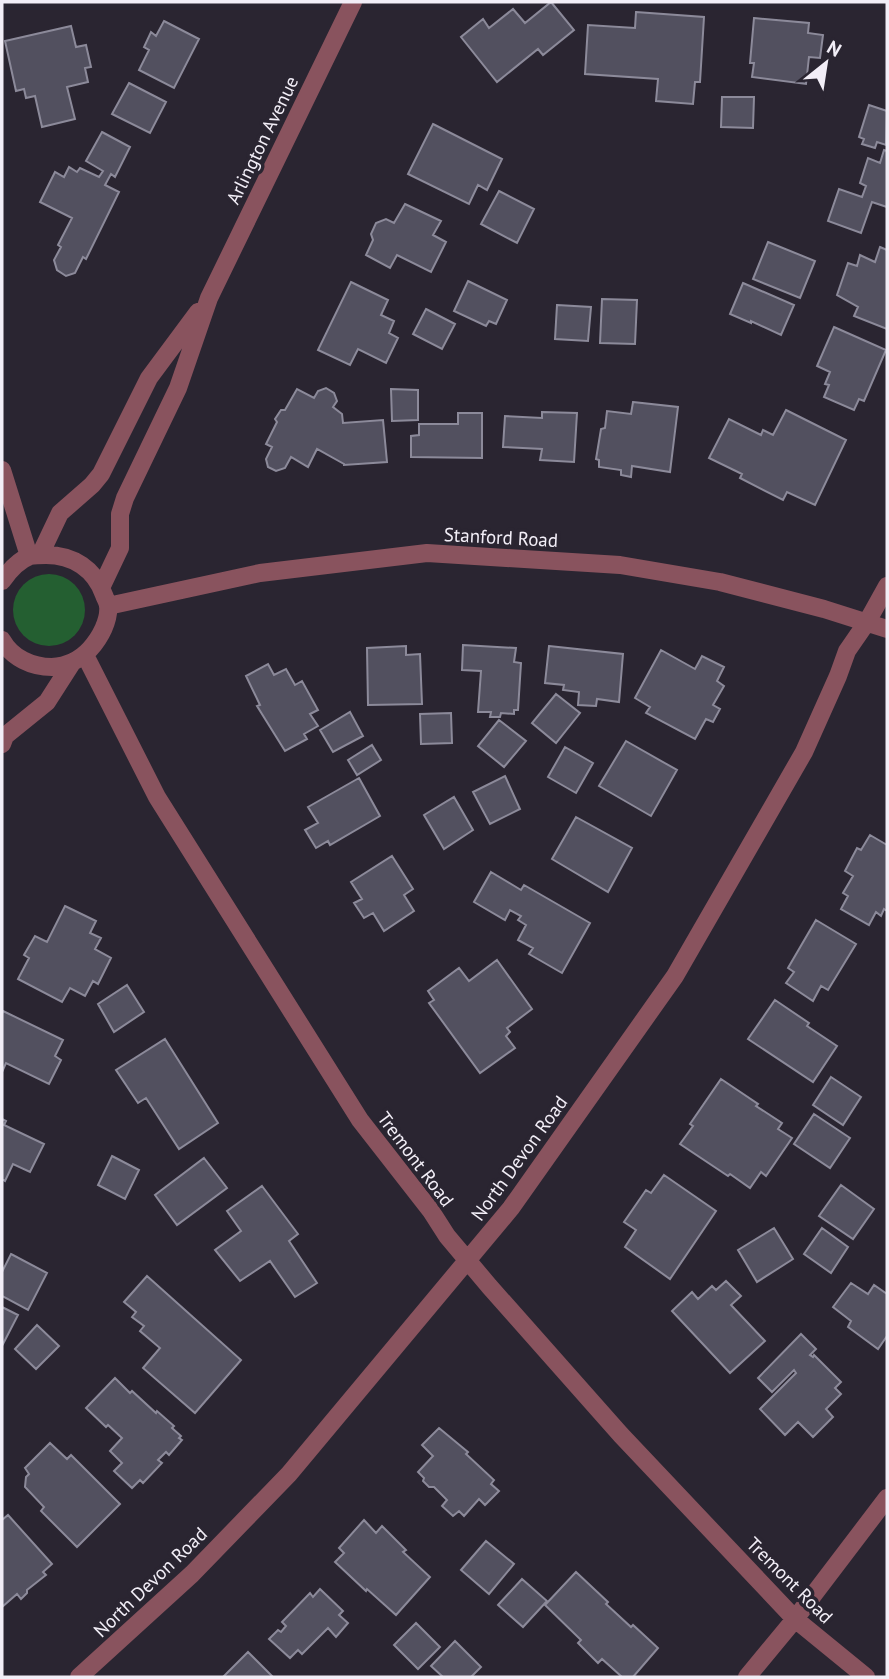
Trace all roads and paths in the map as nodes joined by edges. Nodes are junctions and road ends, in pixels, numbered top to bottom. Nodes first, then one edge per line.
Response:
1 (353, 2) edge
2 (209, 298) junction
3 (2, 470) edge
4 (35, 556) junction
5 (2, 581) edge
6 (887, 586) edge
7 (102, 588) junction
8 (108, 606) junction
9 (867, 622) junction
10 (887, 629) edge
11 (2, 640) edge
12 (78, 659) junction
13 (2, 744) edge
14 (468, 1261) junction
15 (887, 1497) edge
16 (794, 1619) junction
17 (79, 1677) edge
18 (747, 1677) edge
19 (866, 1677) edge

1 - 2 street, Arlington Avenue
2 - 4 street, Arlington Avenue
2 - 7 street, Arlington Avenue
3 - 4 street
4 - 5 street
4 - 7 street
6 - 9 street, North Devon Road
7 - 8 street
8 - 9 street, Stanford Road
8 - 12 street
9 - 10 street, Stanford Road
9 - 14 street, North Devon Road
11 - 12 street
12 - 13 street
12 - 14 street, Tremont Road
14 - 16 street, Tremont Road
14 - 17 street, North Devon Road
15 - 16 street
16 - 18 street
16 - 19 street, Tremont Road

